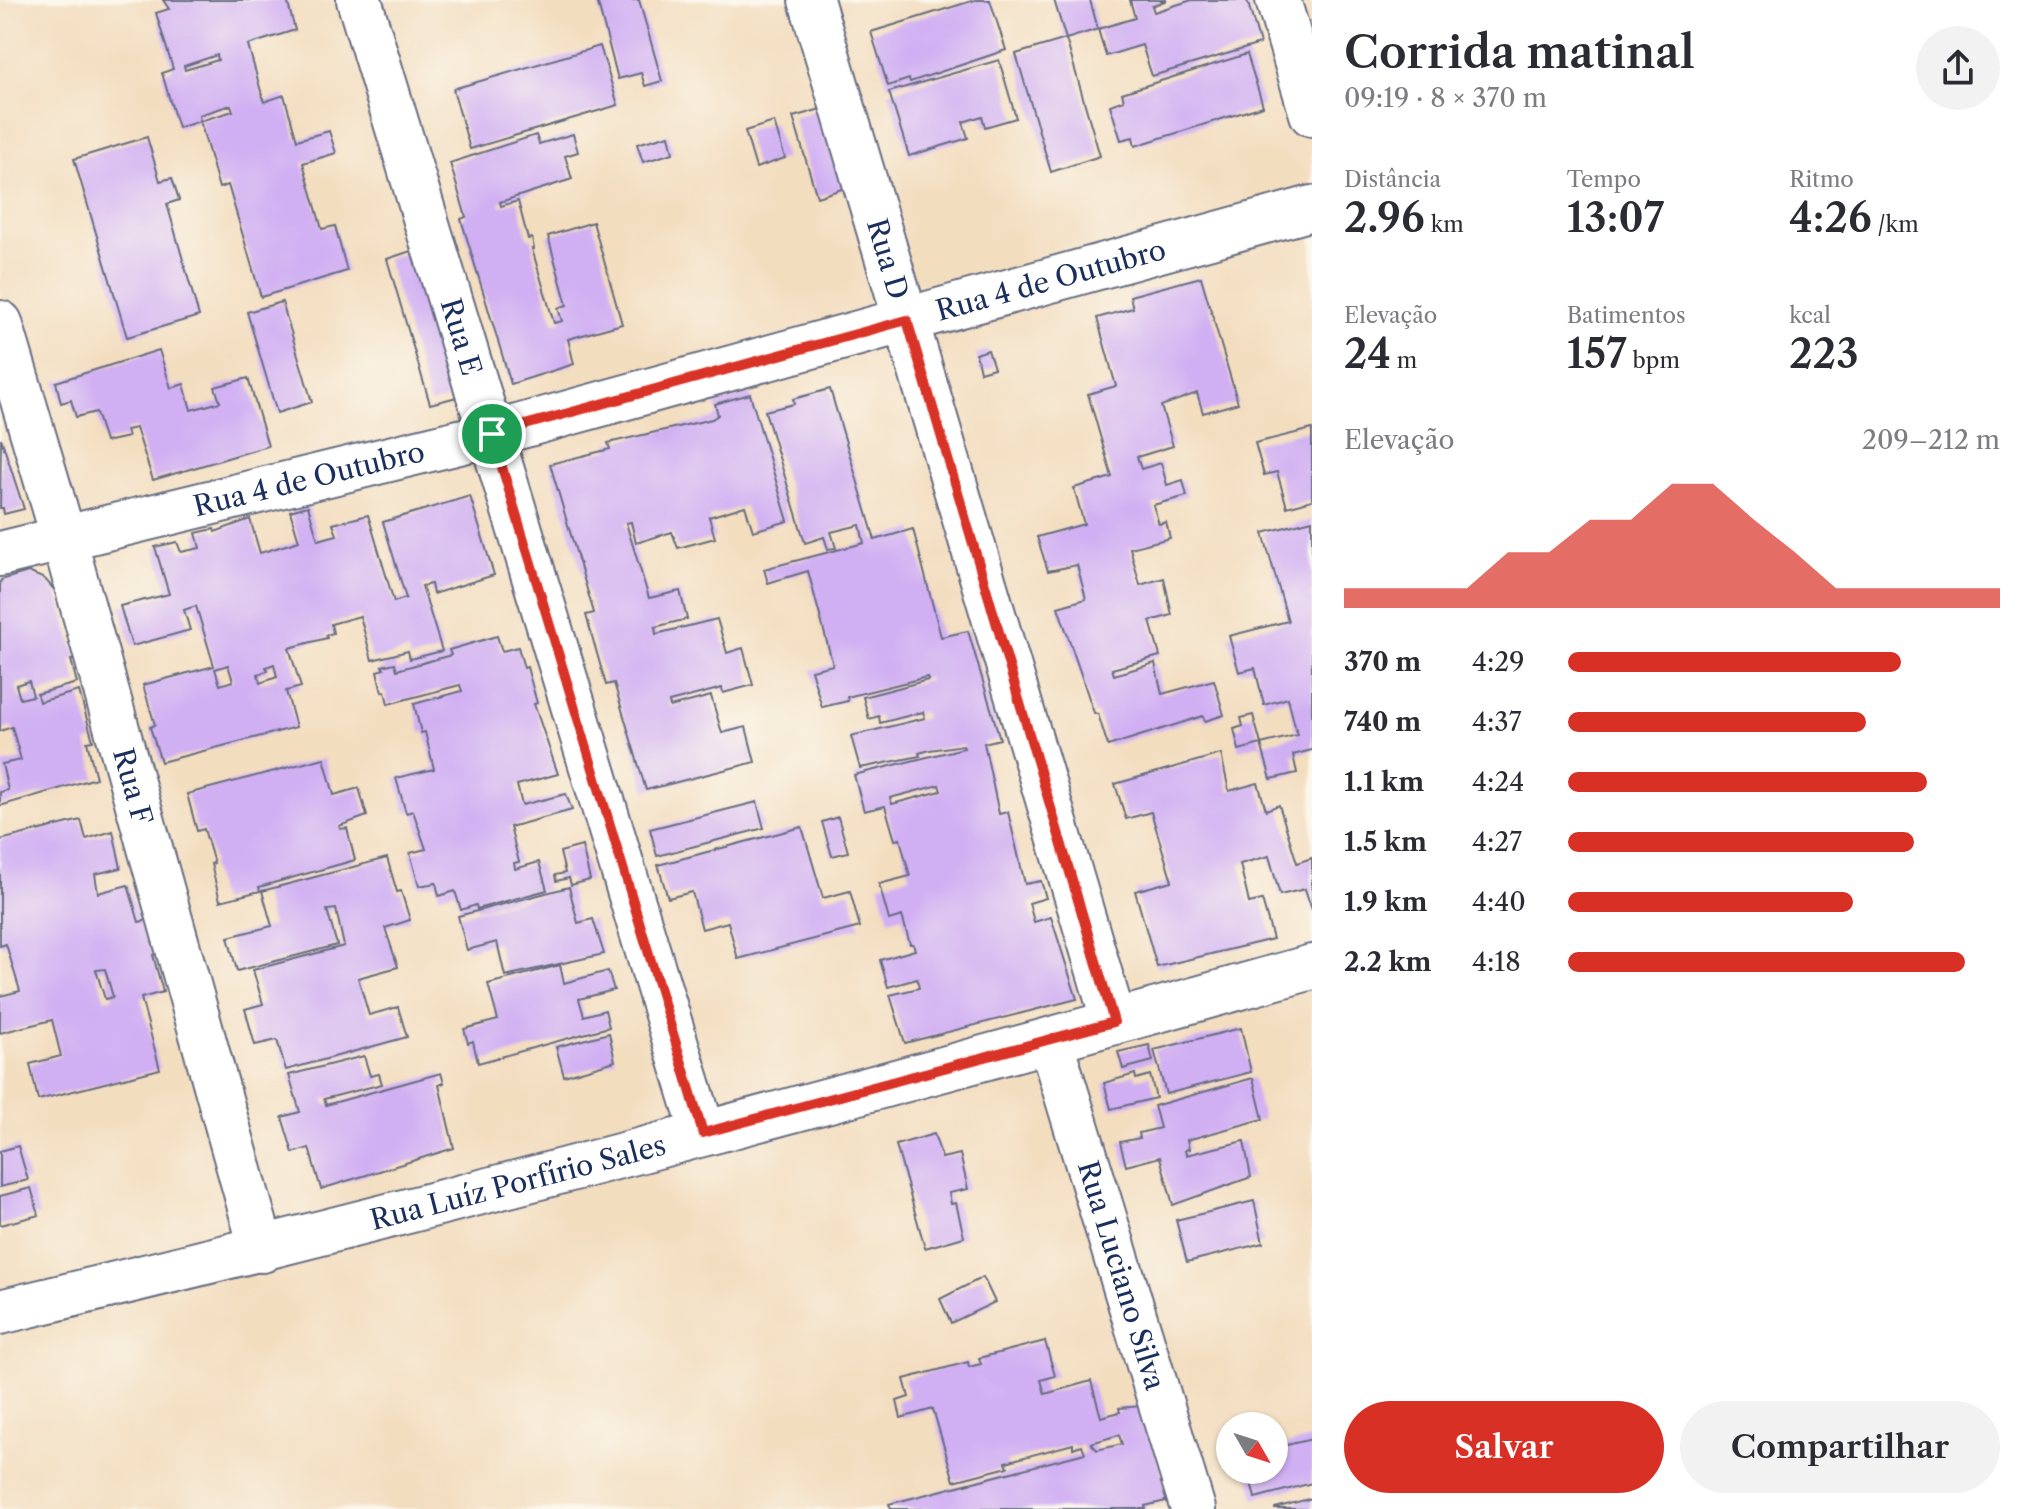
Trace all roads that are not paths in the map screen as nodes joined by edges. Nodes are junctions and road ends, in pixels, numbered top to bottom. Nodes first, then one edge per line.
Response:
1 (359, 0) edge
2 (811, 0) edge
3 (1278, 0) edge
4 (1312, 114) edge
5 (1312, 208) edge
6 (907, 320) junction
7 (0, 323) edge
8 (492, 434) junction
9 (64, 539) junction
10 (0, 554) edge
11 (1312, 967) edge
12 (1114, 1022) junction
13 (1050, 1040) junction
14 (703, 1133) junction
15 (262, 1250) junction
16 (0, 1312) edge
17 (1193, 1509) edge

1 - 8 street, Rua E
2 - 6 street, Rua D
3 - 4 street
5 - 6 street, Rua 4 de Outubro
6 - 8 street, Rua 4 de Outubro
6 - 12 street, Rua D
7 - 9 street, Rua F
8 - 9 street, Rua 4 de Outubro
8 - 14 street, Rua E
9 - 10 street, Rua 4 de Outubro
9 - 15 street, Rua F
11 - 12 street, Rua Luíz Porfírio Sales
12 - 13 street, Rua Luíz Porfírio Sales
13 - 14 street, Rua Luíz Porfírio Sales
13 - 17 street, Rua Luciano Silva
14 - 15 street, Rua Luíz Porfírio Sales
15 - 16 street, Rua Luíz Porfírio Sales

